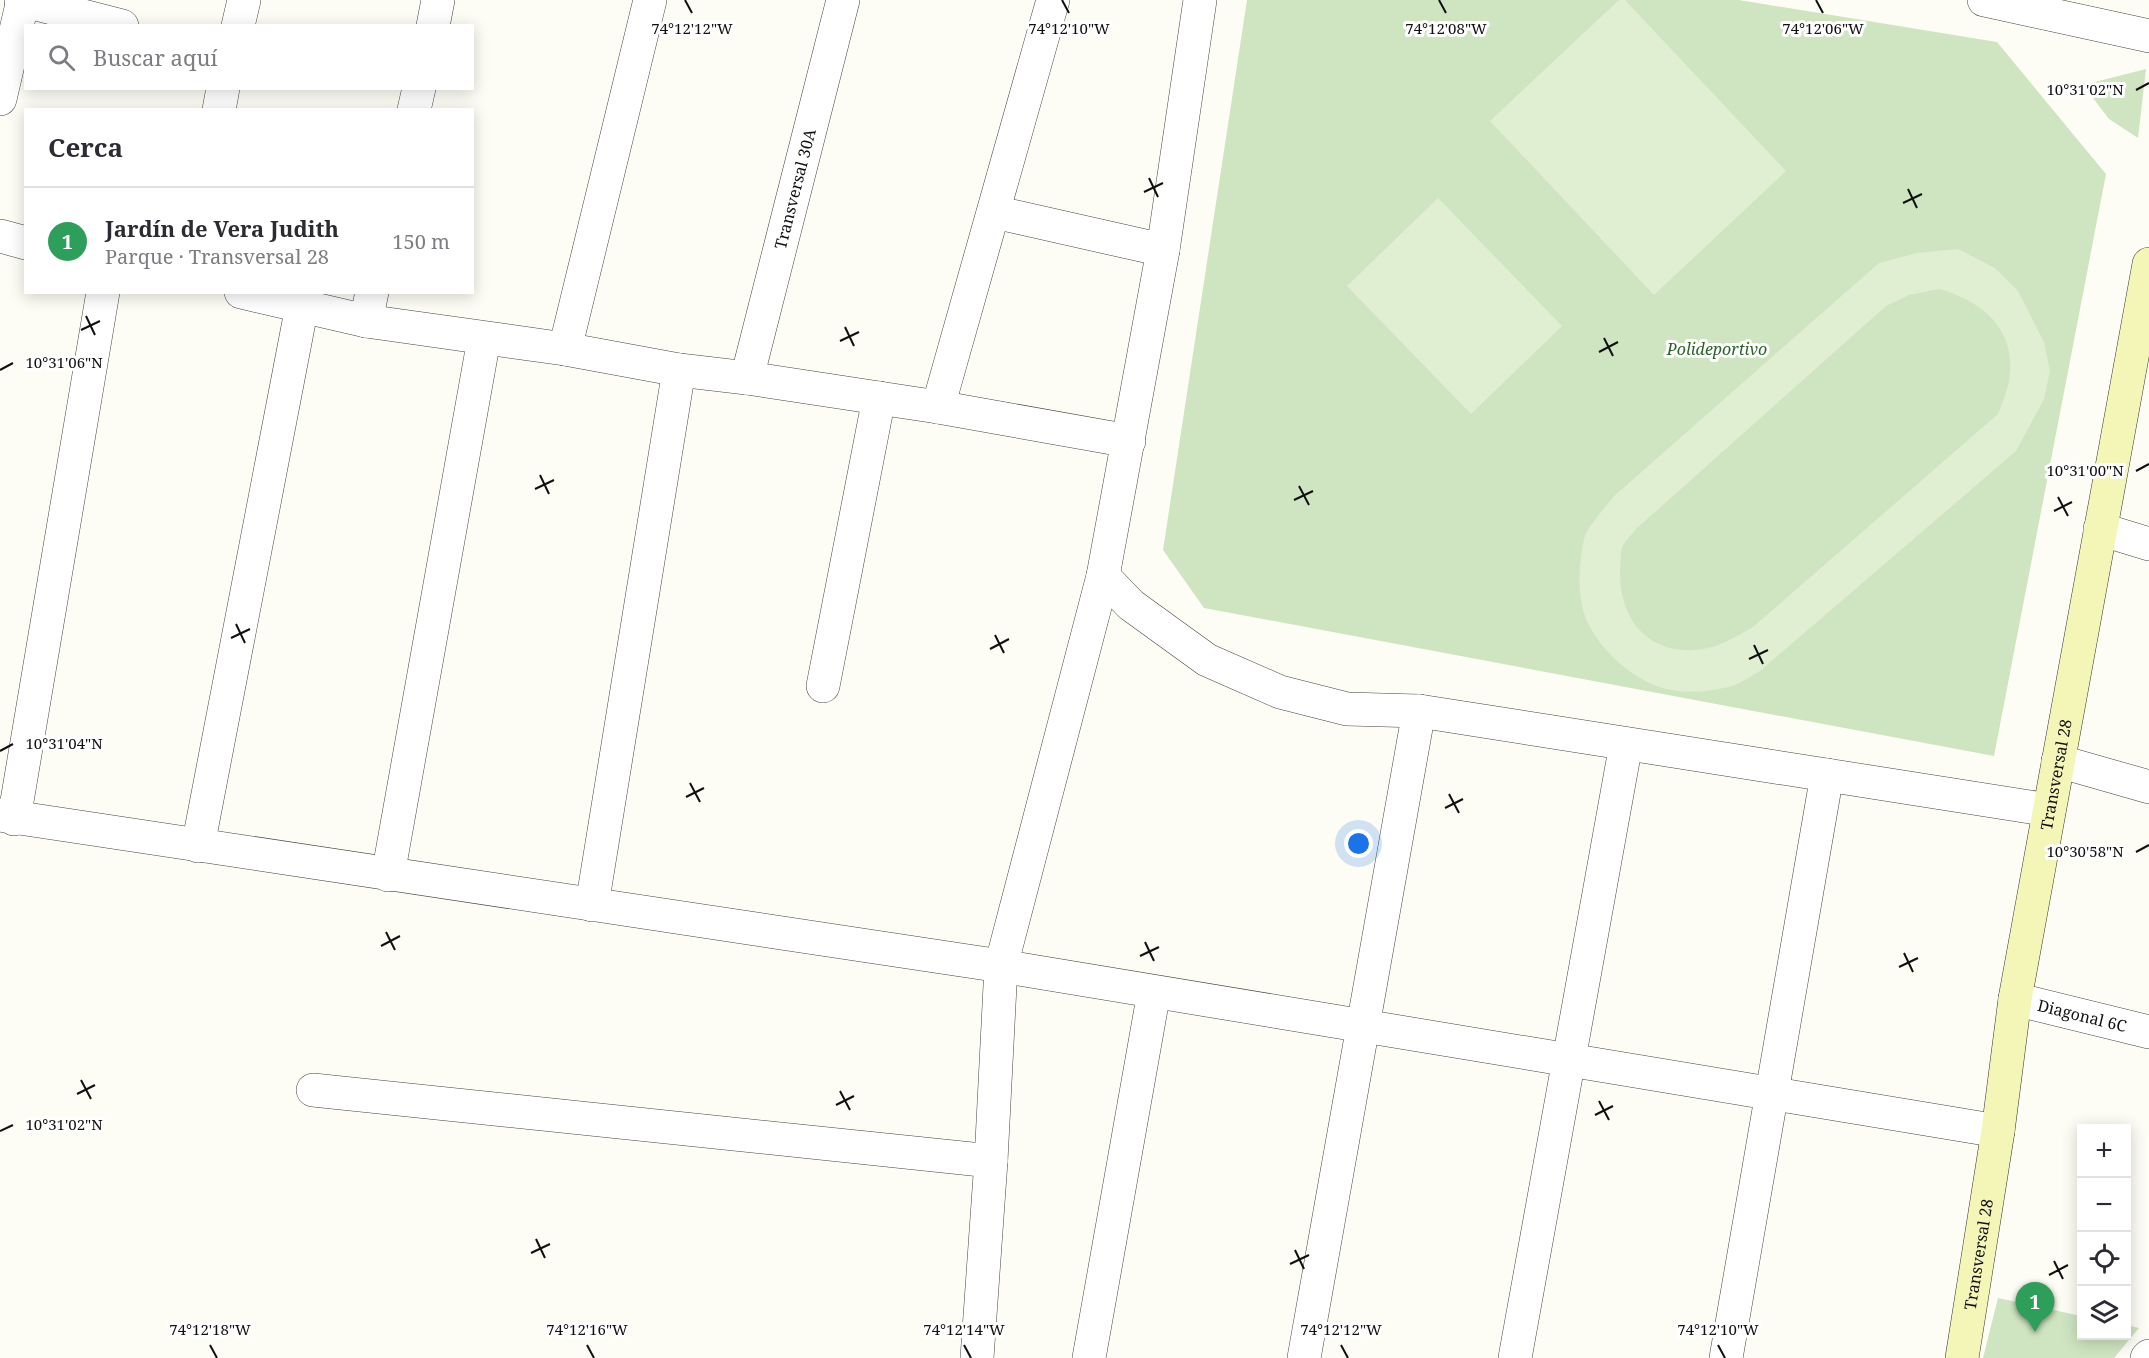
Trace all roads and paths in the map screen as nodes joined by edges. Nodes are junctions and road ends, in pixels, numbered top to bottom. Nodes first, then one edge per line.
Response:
1 (22, 0) edge
2 (244, 0) edge
3 (438, 0) edge
4 (650, 0) edge
5 (843, 0) edge
6 (1053, 0) edge
7 (1200, 0) edge
8 (1984, 0) edge
9 (114, 24) edge
10 (238, 24) edge
11 (433, 24) edge
12 (2149, 36) edge
13 (223, 90) edge
14 (418, 90) edge
15 (0, 99) edge
16 (219, 108) edge
17 (414, 108) edge
18 (994, 212) junction
19 (0, 236) edge
20 (24, 242) edge
21 (1163, 250) junction
22 (2149, 264) edge
23 (103, 294) edge
24 (250, 294) edge
25 (302, 306) junction
26 (369, 307) edge
27 (484, 339) junction
28 (566, 349) junction
29 (679, 370) junction
30 (747, 378) junction
31 (879, 398) junction
32 (938, 407) junction
33 (1129, 441) junction
34 (2100, 529) junction
35 (2149, 544) edge
36 (1103, 576) junction
37 (824, 686) dead end
38 (1419, 711) junction
39 (1626, 744) junction
40 (2058, 761) junction
41 (1827, 775) junction
42 (2149, 787) edge
43 (2049, 810) junction
44 (7, 817) edge
45 (198, 846) junction
46 (388, 875) junction
47 (592, 905) junction
48 (1001, 966) junction
49 (1154, 992) junction
50 (2015, 999) junction
51 (1363, 1026) junction
52 (2149, 1032) edge
53 (1569, 1060) junction
54 (313, 1090) dead end
55 (1772, 1094) junction
56 (1998, 1131) junction
57 (991, 1161) junction
58 (977, 1358) edge
59 (1089, 1358) edge
60 (1304, 1358) edge
61 (1515, 1358) edge
62 (1726, 1358) edge
63 (1962, 1358) edge

1 - 9 street
1 - 15 street
2 - 10 street
3 - 11 street
4 - 28 street
5 - 30 street, Transversal 30A
6 - 18 street
7 - 21 street
8 - 12 street
13 - 16 street
14 - 17 street
18 - 21 street
18 - 32 street
19 - 20 street
21 - 33 street
22 - 34 main road, Transversal 28
23 - 44 street
24 - 25 street
25 - 26 street
25 - 45 street
26 - 27 street
27 - 28 street
27 - 46 street
28 - 29 street
29 - 30 street
29 - 47 street
30 - 31 street
31 - 32 street
31 - 37 street
32 - 33 street
33 - 36 street
34 - 35 street
34 - 40 main road, Transversal 28
36 - 38 street
36 - 48 street
38 - 39 street
38 - 51 street
39 - 41 street
39 - 53 street
40 - 42 street
40 - 43 main road, Transversal 28
41 - 43 street
41 - 55 street
43 - 50 main road, Transversal 28
44 - 45 street
45 - 46 street
46 - 47 street
47 - 48 street
48 - 49 street
48 - 57 street
49 - 51 street
49 - 59 street
50 - 52 street, Diagonal 6C
50 - 56 main road, Transversal 28
51 - 53 street
51 - 60 street
53 - 55 street
53 - 61 street
54 - 57 street
55 - 56 street
55 - 62 street
56 - 63 main road, Transversal 28
57 - 58 street

